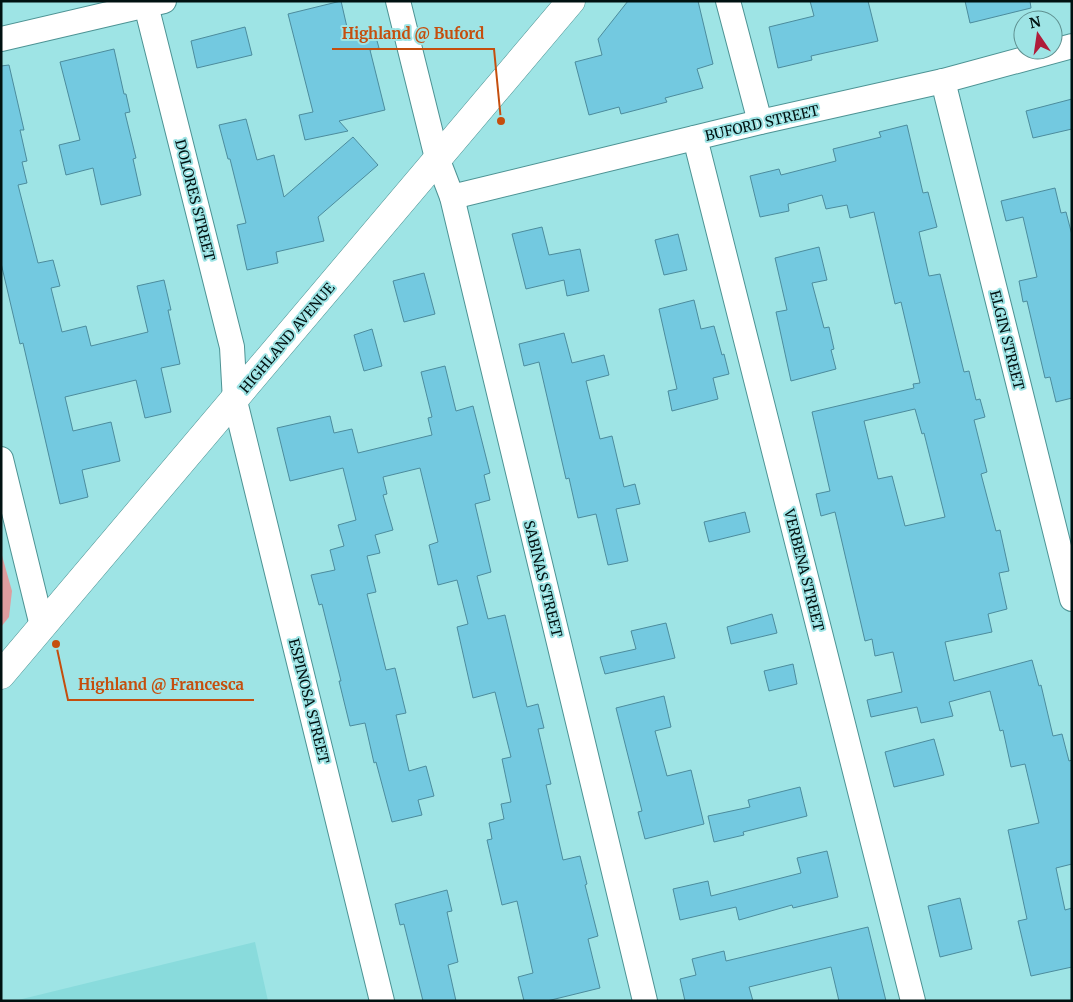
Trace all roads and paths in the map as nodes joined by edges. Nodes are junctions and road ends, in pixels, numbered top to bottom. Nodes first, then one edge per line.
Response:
1 (398, 1) edge
2 (571, 1) edge
3 (728, 1) edge
4 (152, 3) edge
5 (1, 39) edge
6 (1072, 46) edge
7 (943, 81) junction
8 (760, 122) junction
9 (696, 138) junction
10 (437, 158) junction
11 (452, 197) junction
12 (235, 400) junction
13 (1, 459) edge
14 (1072, 600) edge
15 (42, 626) junction
16 (1, 675) edge
17 (382, 1001) edge
18 (645, 1001) edge
19 (913, 1001) edge

1 - 10 street, SABINAS STREET
2 - 10 street, HIGHLAND AVENUE
3 - 8 street
4 - 5 street
4 - 12 street, DOLORES STREET
6 - 7 street, BUFORD STREET
7 - 8 street, BUFORD STREET
7 - 14 street, ELGIN STREET
8 - 9 street, BUFORD STREET
9 - 11 street, BUFORD STREET
9 - 19 street, VERBENA STREET
10 - 11 street, SABINAS STREET
10 - 12 street, HIGHLAND AVENUE
11 - 18 street, SABINAS STREET
12 - 15 street, HIGHLAND AVENUE
12 - 17 street, ESPINOSA STREET
13 - 15 street
15 - 16 street, HIGHLAND AVENUE

